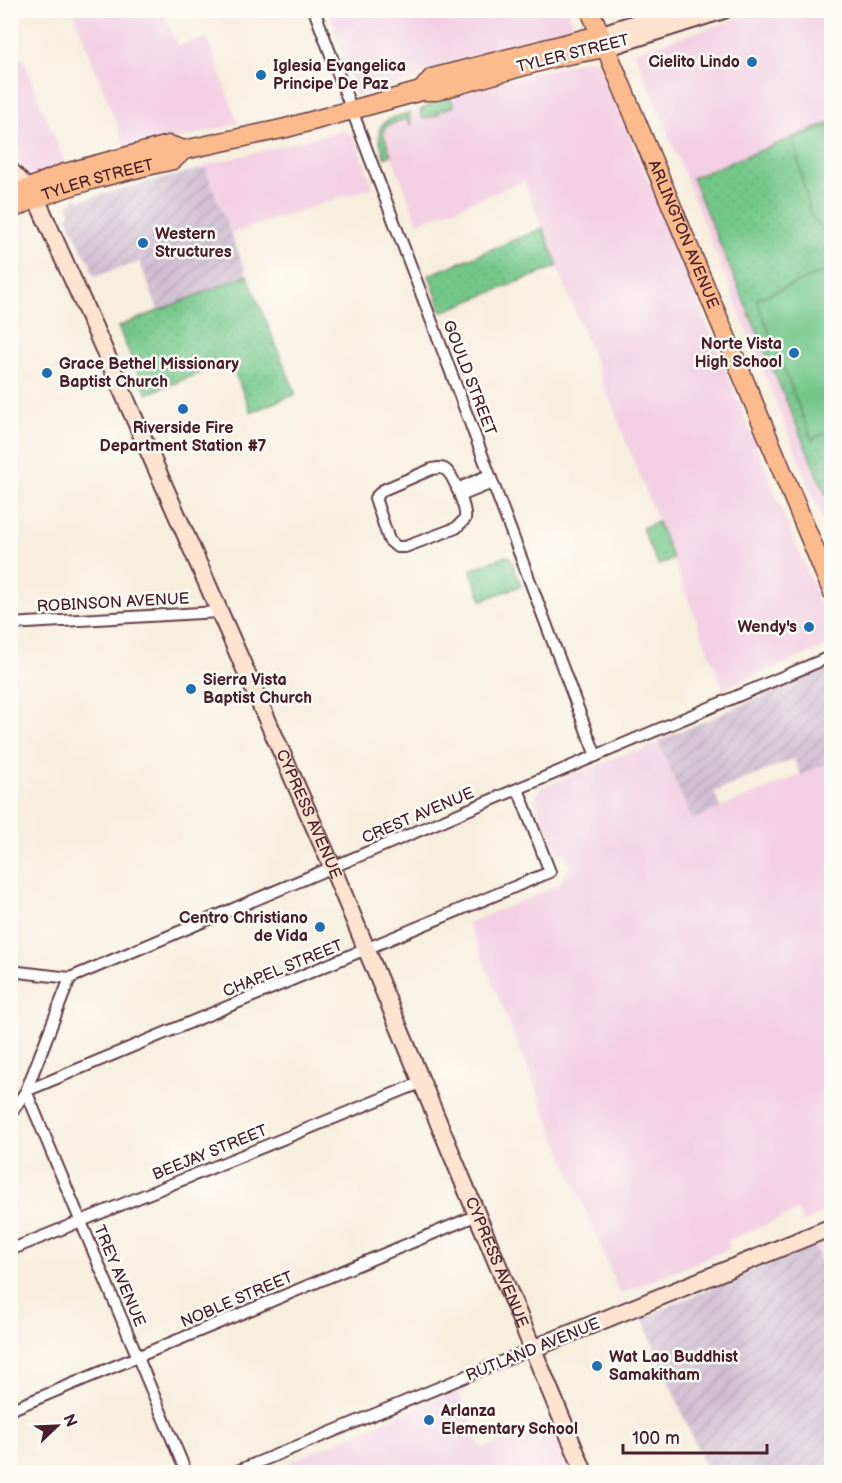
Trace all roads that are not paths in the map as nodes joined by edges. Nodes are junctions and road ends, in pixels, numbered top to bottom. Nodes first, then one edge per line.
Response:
1 (314, 10) edge
2 (590, 10) edge
3 (675, 10) edge
4 (724, 10) edge
5 (602, 41) junction
6 (351, 111) junction
7 (10, 170) edge
8 (25, 194) edge
9 (10, 210) edge
10 (491, 479) junction
11 (458, 493) junction
12 (831, 591) edge
13 (218, 612) junction
14 (10, 624) edge
15 (831, 656) edge
16 (596, 756) junction
17 (518, 789) junction
18 (333, 869) junction
19 (366, 951) junction
20 (10, 972) edge
21 (70, 978) junction
22 (420, 1083) junction
23 (26, 1092) junction
24 (10, 1115) edge
25 (476, 1216) junction
26 (80, 1222) junction
27 (831, 1227) edge
28 (10, 1250) edge
29 (532, 1349) junction
30 (138, 1358) junction
31 (10, 1410) edge
32 (186, 1473) edge
33 (235, 1473) edge
34 (584, 1473) edge

1 - 6 street, GOULD STREET
2 - 5 main road, ARLINGTON AVENUE
3 - 5 street, TYLER STREET
4 - 5 street, TYLER STREET
5 - 6 main road, TYLER STREET
5 - 12 main road, ARLINGTON AVENUE
6 - 8 main road, TYLER STREET
6 - 10 street, GOULD STREET
7 - 8 street, CYPRESS AVENUE
8 - 9 main road, TYLER STREET
8 - 13 street, CYPRESS AVENUE
10 - 11 street
10 - 16 street, GOULD STREET
11 - 11 street
13 - 14 street, ROBINSON AVENUE
13 - 18 street, CYPRESS AVENUE
15 - 16 street, CREST AVENUE
16 - 17 street, CREST AVENUE
17 - 18 street, CREST AVENUE
17 - 19 street, CHAPEL STREET
18 - 19 street, CYPRESS AVENUE
18 - 21 street, CREST AVENUE
19 - 22 street, CYPRESS AVENUE
19 - 23 street, CHAPEL STREET
20 - 21 street, CREST AVENUE
21 - 23 street
22 - 25 street, CYPRESS AVENUE
22 - 26 street, BEEJAY STREET
23 - 24 street
23 - 26 street, TREY AVENUE
25 - 29 street, CYPRESS AVENUE
25 - 30 street, NOBLE STREET
26 - 28 street, BEEJAY STREET
26 - 30 street, TREY AVENUE
27 - 29 street, RUTLAND AVENUE
29 - 33 street, RUTLAND AVENUE
29 - 34 street, CYPRESS AVENUE
30 - 31 street, NOBLE STREET
30 - 32 street, TREY AVENUE

